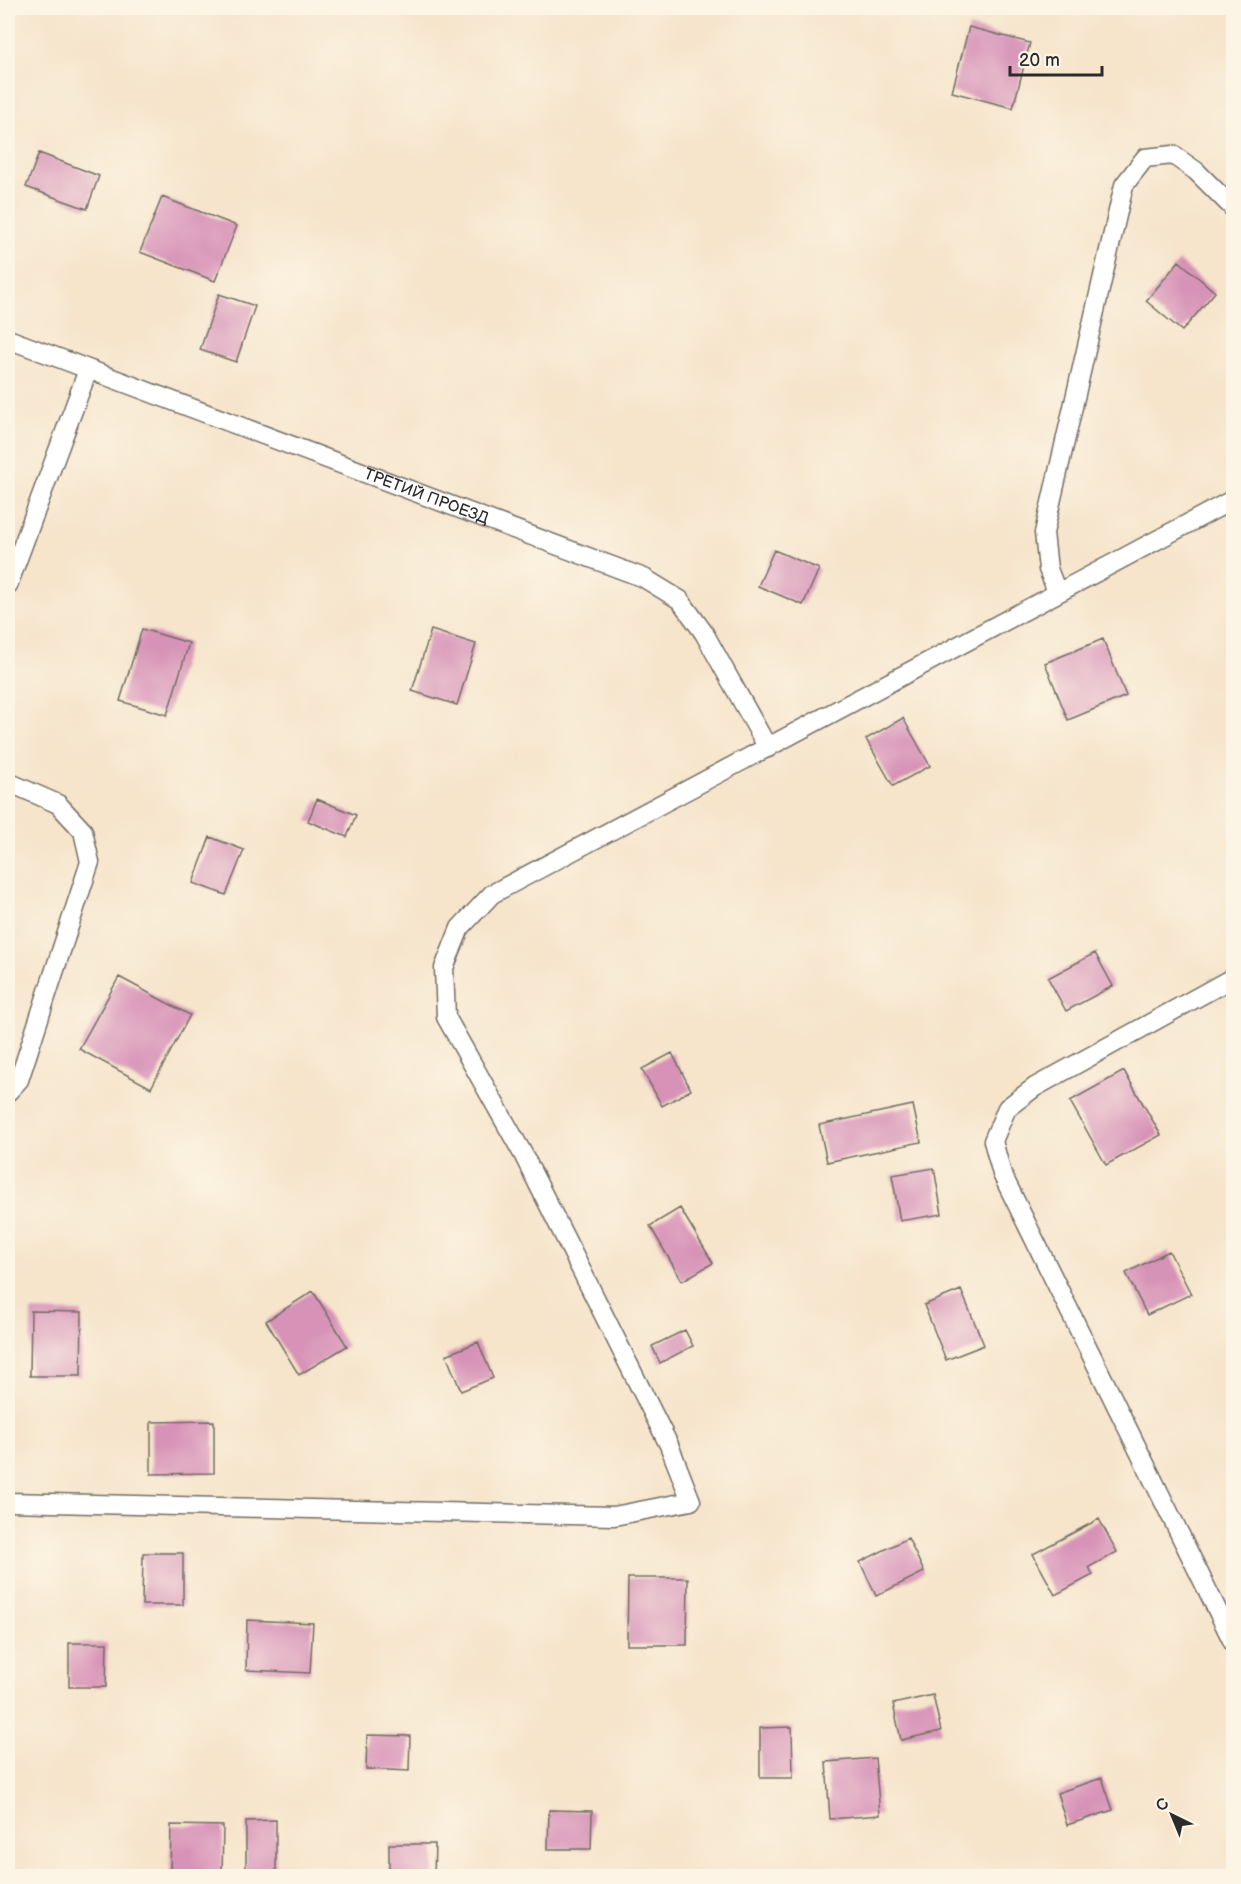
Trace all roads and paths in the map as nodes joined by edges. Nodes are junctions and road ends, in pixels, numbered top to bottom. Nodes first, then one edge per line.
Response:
1 (1233, 209) edge
2 (8, 339) edge
3 (88, 370) junction
4 (1233, 499) edge
5 (8, 585) edge
6 (1058, 592) junction
7 (768, 748) junction
8 (8, 782) edge
9 (1233, 977) edge
10 (8, 1092) edge
11 (8, 1502) edge
12 (1233, 1644) edge

1 - 6 lane
2 - 3 lane, ТРЕТИЙ ПРОЕЗД
3 - 5 lane
3 - 7 lane, ТРЕТИЙ ПРОЕЗД
4 - 6 lane
6 - 7 lane
7 - 11 lane
8 - 10 lane
9 - 12 lane

